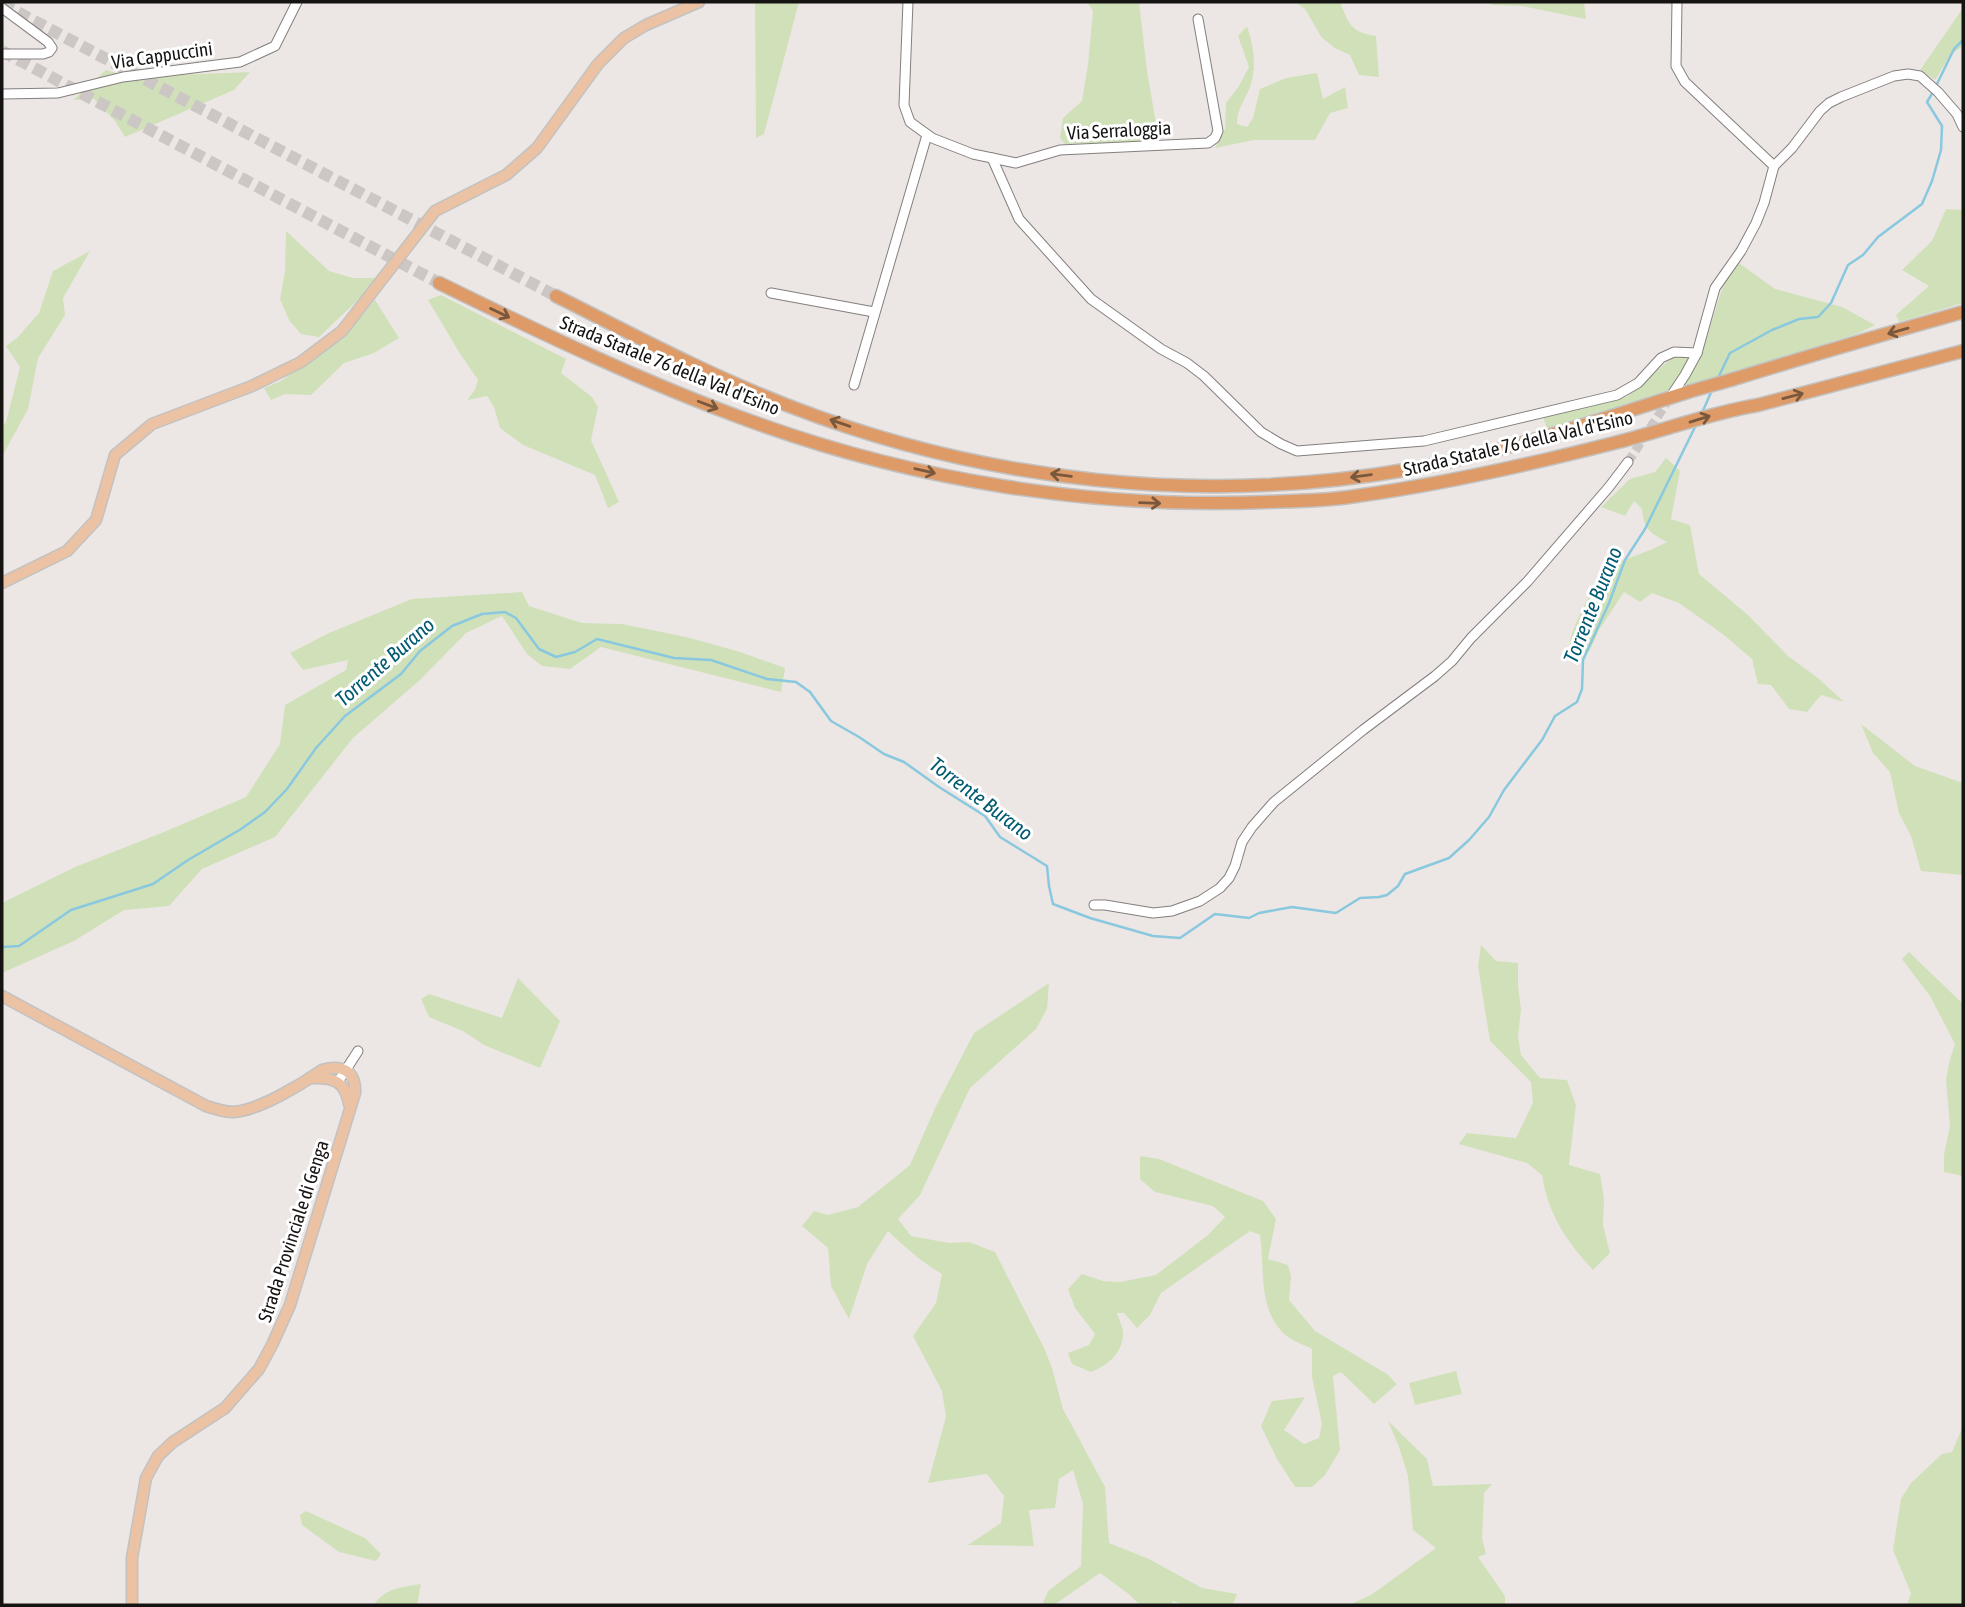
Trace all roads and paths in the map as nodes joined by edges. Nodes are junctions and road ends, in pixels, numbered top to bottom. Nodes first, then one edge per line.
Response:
1 (298, 2) edge
2 (908, 2) edge
3 (1677, 2) edge
4 (694, 4) edge
5 (2, 8) edge
6 (1198, 19) dead end
7 (2, 54) edge
8 (2, 94) edge
9 (1963, 127) edge
10 (927, 135) junction
11 (992, 158) junction
12 (1774, 166) junction
13 (439, 283) tunnel mouth
14 (771, 293) dead end
15 (556, 296) tunnel mouth
16 (874, 312) junction
17 (1963, 312) edge
18 (1963, 351) edge
19 (1697, 353) junction
20 (854, 384) dead end
21 (1673, 393) tunnel mouth
22 (1628, 462) tunnel mouth
23 (2, 583) edge
24 (1094, 905) dead end
25 (2, 996) edge
26 (358, 1051) dead end
27 (345, 1070) junction
28 (311, 1078) junction
29 (338, 1082) junction
30 (350, 1107) junction
31 (132, 1605) edge

1 - 8 street, Via Cappuccini
2 - 10 street, Via Serraloggia
3 - 12 street
4 - 23 main road
5 - 7 street
6 - 11 street, Via Serraloggia
9 - 12 street
10 - 11 street, Via Serraloggia
10 - 16 street
11 - 19 street
12 - 19 street
13 -> 18 highway, Strada Statale 76 della Val d'Esino
14 - 16 street
17 -> 15 highway, Strada Statale 76 della Val d'Esino
16 - 20 street
19 - 21 street
22 - 24 street
25 - 28 main road
26 - 27 street
27 - 28 main road
27 - 29 street
27 - 30 main road, Strada Provinciale di Genga
28 - 29 main road
29 - 30 main road
30 - 31 main road, Strada Provinciale di Genga

